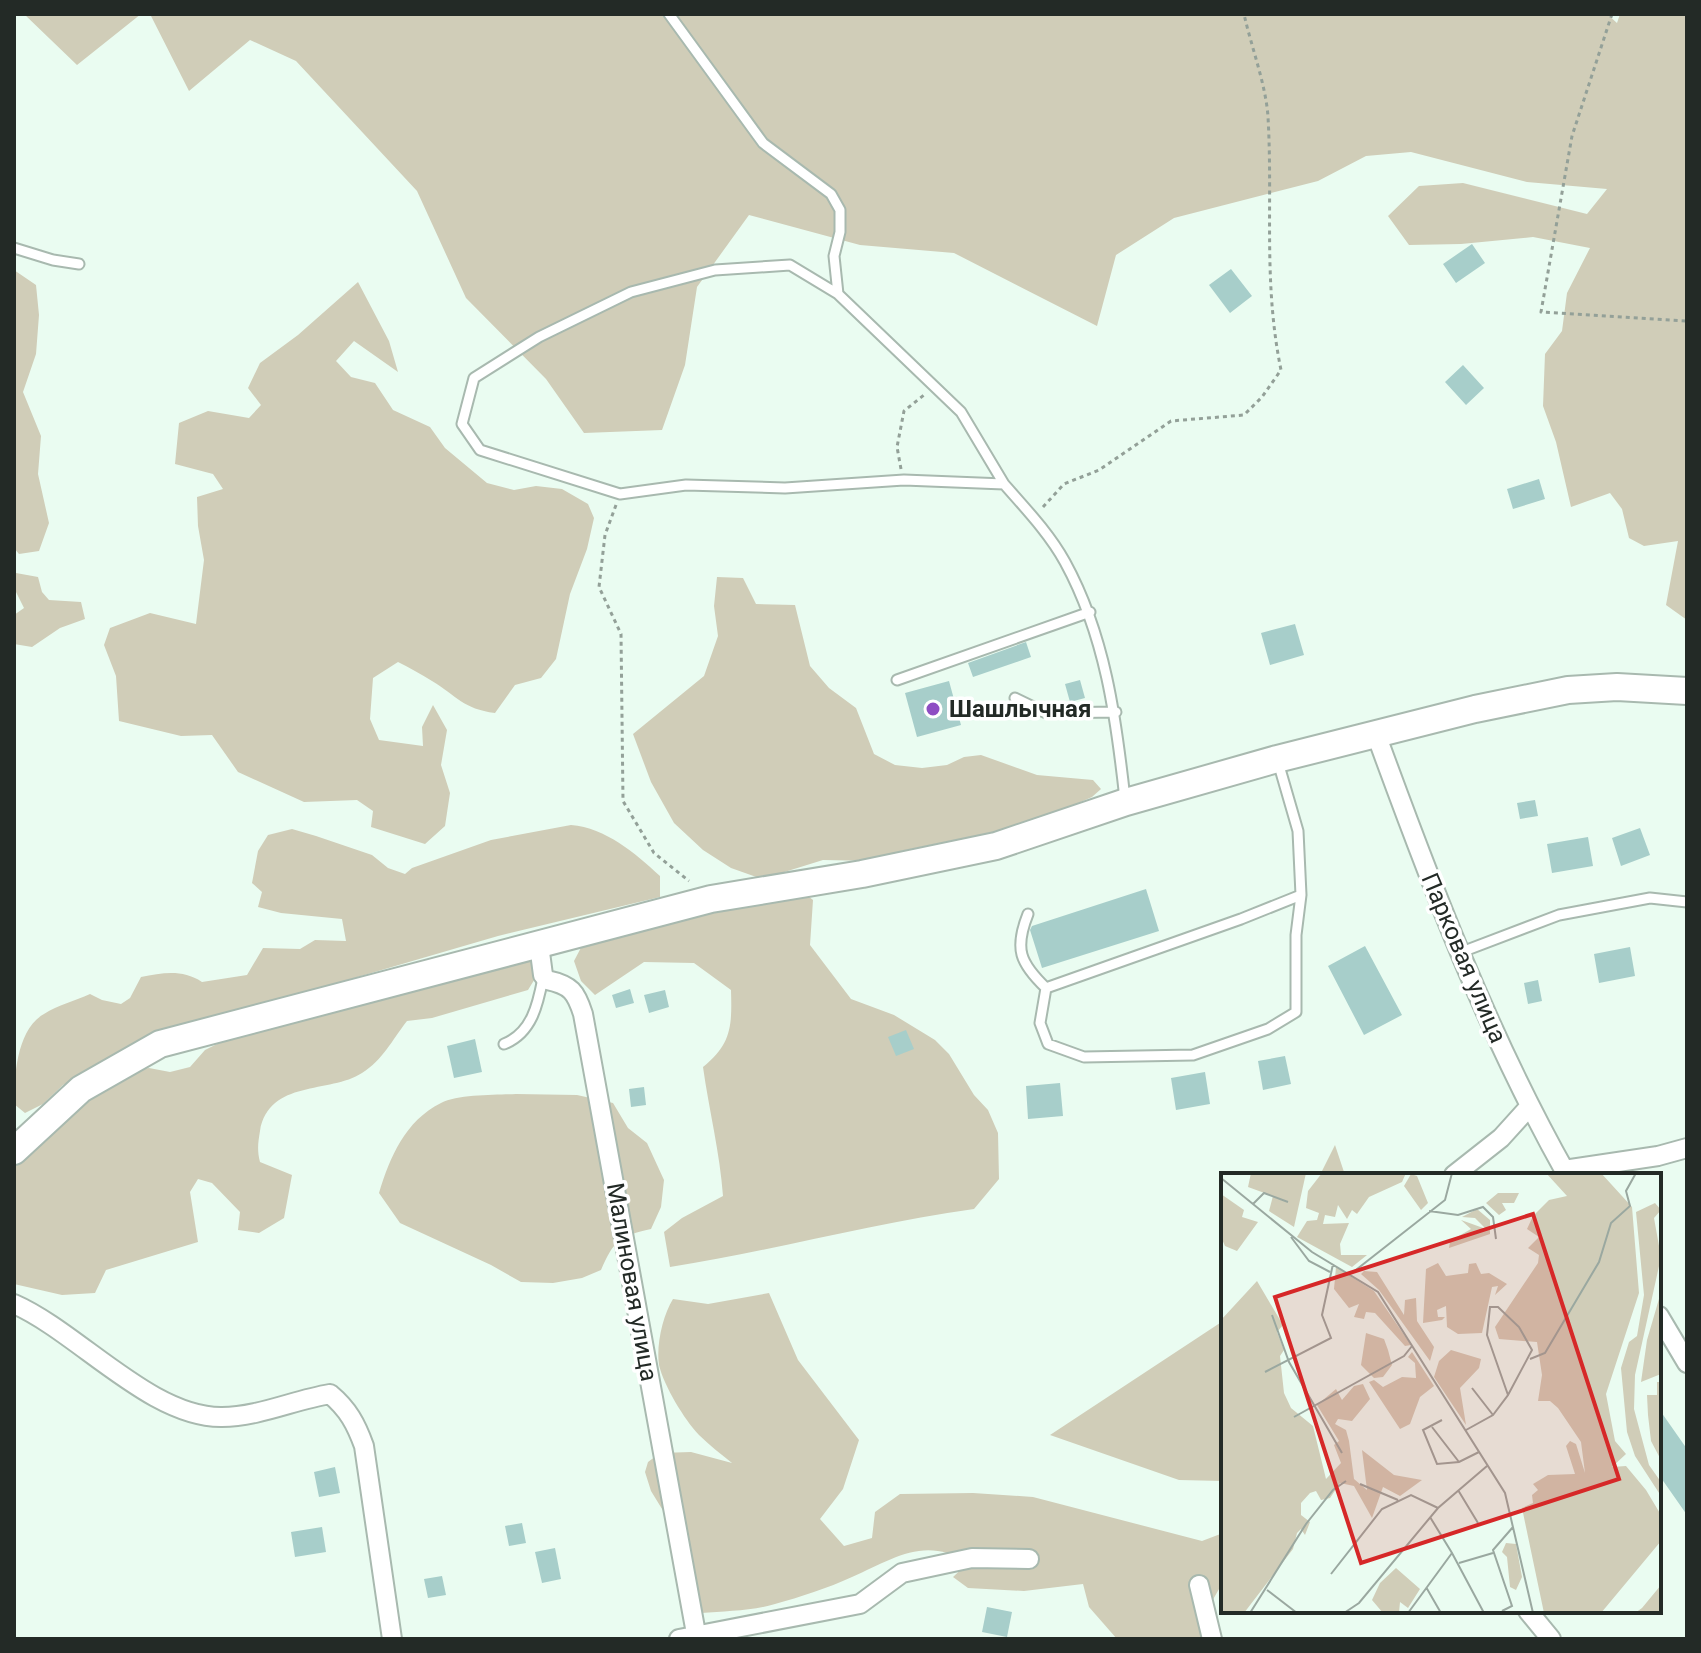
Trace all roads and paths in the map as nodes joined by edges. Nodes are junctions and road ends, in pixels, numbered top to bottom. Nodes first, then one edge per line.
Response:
1 (669, 14) edge
2 (1244, 14) edge
3 (1612, 14) edge
4 (14, 248) edge
5 (79, 264) dead end
6 (838, 294) junction
7 (1687, 321) edge
8 (934, 386) junction
9 (904, 480) junction
10 (1004, 484) junction
11 (620, 494) junction
12 (1033, 517) junction
13 (1090, 612) junction
14 (897, 680) dead end
15 (1687, 691) edge
16 (1015, 698) dead end
17 (1116, 712) junction
18 (1376, 734) junction
19 (1277, 759) junction
20 (1126, 802) junction
21 (1301, 895) junction
22 (711, 899) junction
23 (1687, 902) edge
24 (1028, 914) dead end
25 (539, 945) junction
26 (1459, 953) junction
27 (543, 975) junction
28 (1046, 988) junction
29 (504, 1044) dead end
30 (1529, 1107) junction
31 (1687, 1148) edge
32 (14, 1151) edge
33 (1566, 1172) edge
34 (1457, 1173) edge
35 (14, 1304) edge
36 (1661, 1319) edge
37 (1687, 1363) edge
38 (1029, 1559) dead end
39 (1199, 1585) dead end
40 (1530, 1613) edge
41 (691, 1638) edge
42 (392, 1639) edge
43 (1212, 1639) edge
44 (1551, 1639) edge

1 - 6 lane
2 - 12 path
3 - 7 path
4 - 5 lane
6 - 8 lane
6 - 11 lane
8 - 9 path
8 - 10 lane
9 - 10 lane
9 - 11 lane
10 - 12 lane
11 - 22 path
12 - 13 lane
13 - 14 lane
13 - 17 lane
15 - 18 main road
16 - 17 lane
17 - 20 lane
18 - 19 main road
18 - 26 street, Парковая улица
19 - 20 main road
19 - 21 lane
20 - 22 main road
21 - 28 lane
21 - 28 lane
22 - 25 main road
23 - 26 lane
24 - 28 lane
25 - 27 street
25 - 32 main road
26 - 30 street, Парковая улица
27 - 29 lane
27 - 41 street, Малиновая улица
30 - 33 street, Парковая улица
30 - 34 street
31 - 33 street
35 - 42 street
36 - 37 street
38 - 41 street
39 - 43 street
40 - 44 street

